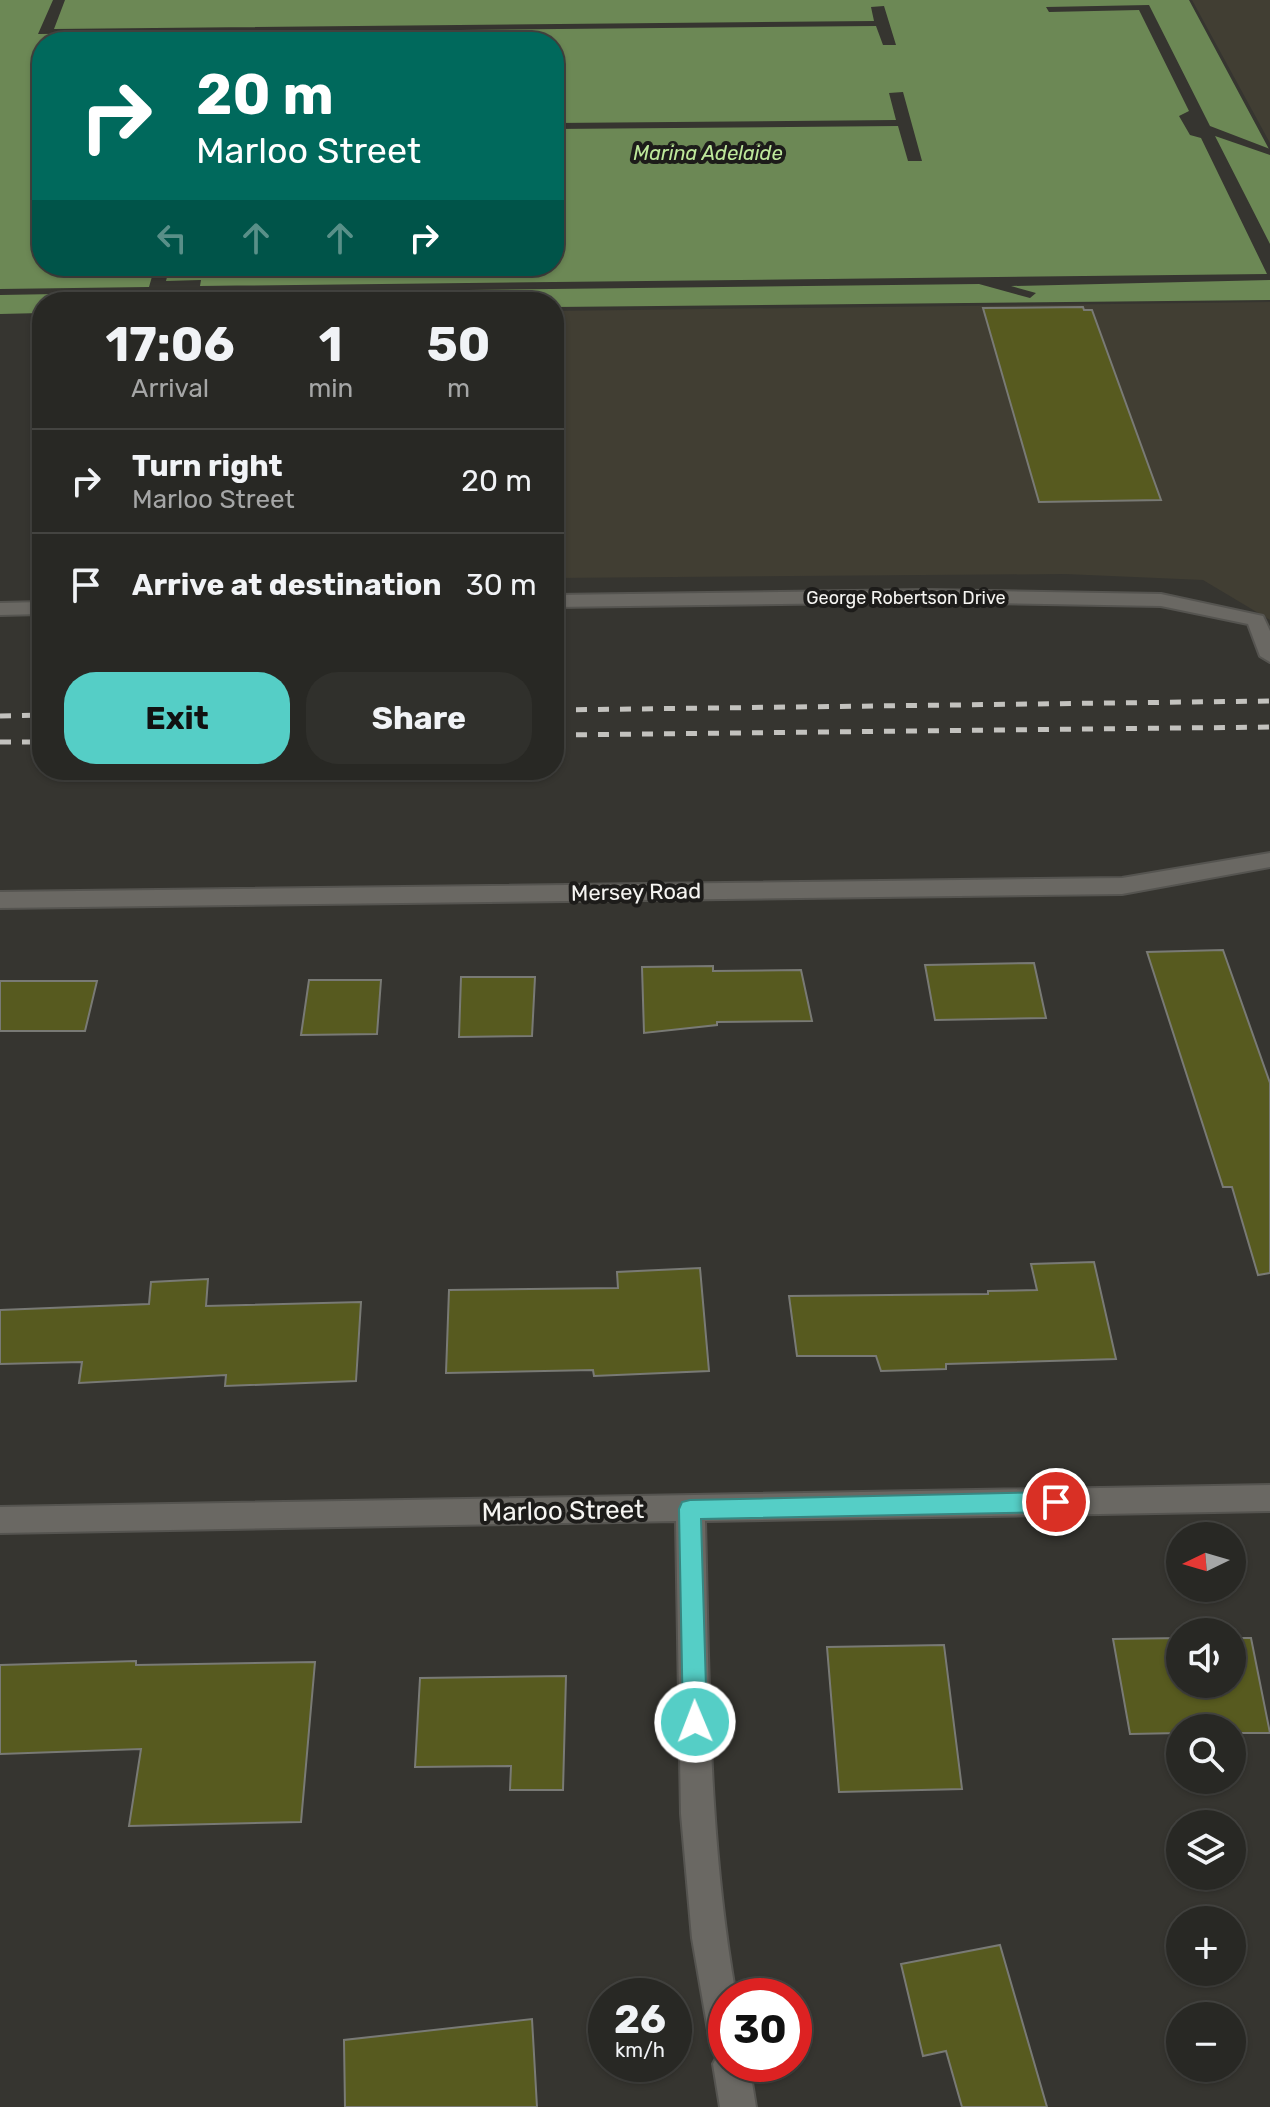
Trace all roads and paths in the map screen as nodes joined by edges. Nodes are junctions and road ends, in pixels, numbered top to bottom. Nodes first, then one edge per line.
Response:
1 (564, 601) edge
2 (32, 608) edge
3 (0, 609) edge
4 (1263, 616) edge
5 (1270, 656) edge
6 (1270, 860) edge
7 (0, 900) edge
8 (1270, 1498) edge
9 (690, 1509) junction
10 (0, 1520) edge
11 (716, 1978) edge
12 (734, 2082) edge
13 (738, 2107) edge

1 - 4 street, George Robertson Drive
2 - 3 street
4 - 5 street
6 - 7 street, Mersey Road
8 - 9 street, Marloo Street
9 - 10 street, Marloo Street
9 - 11 street
12 - 13 street

